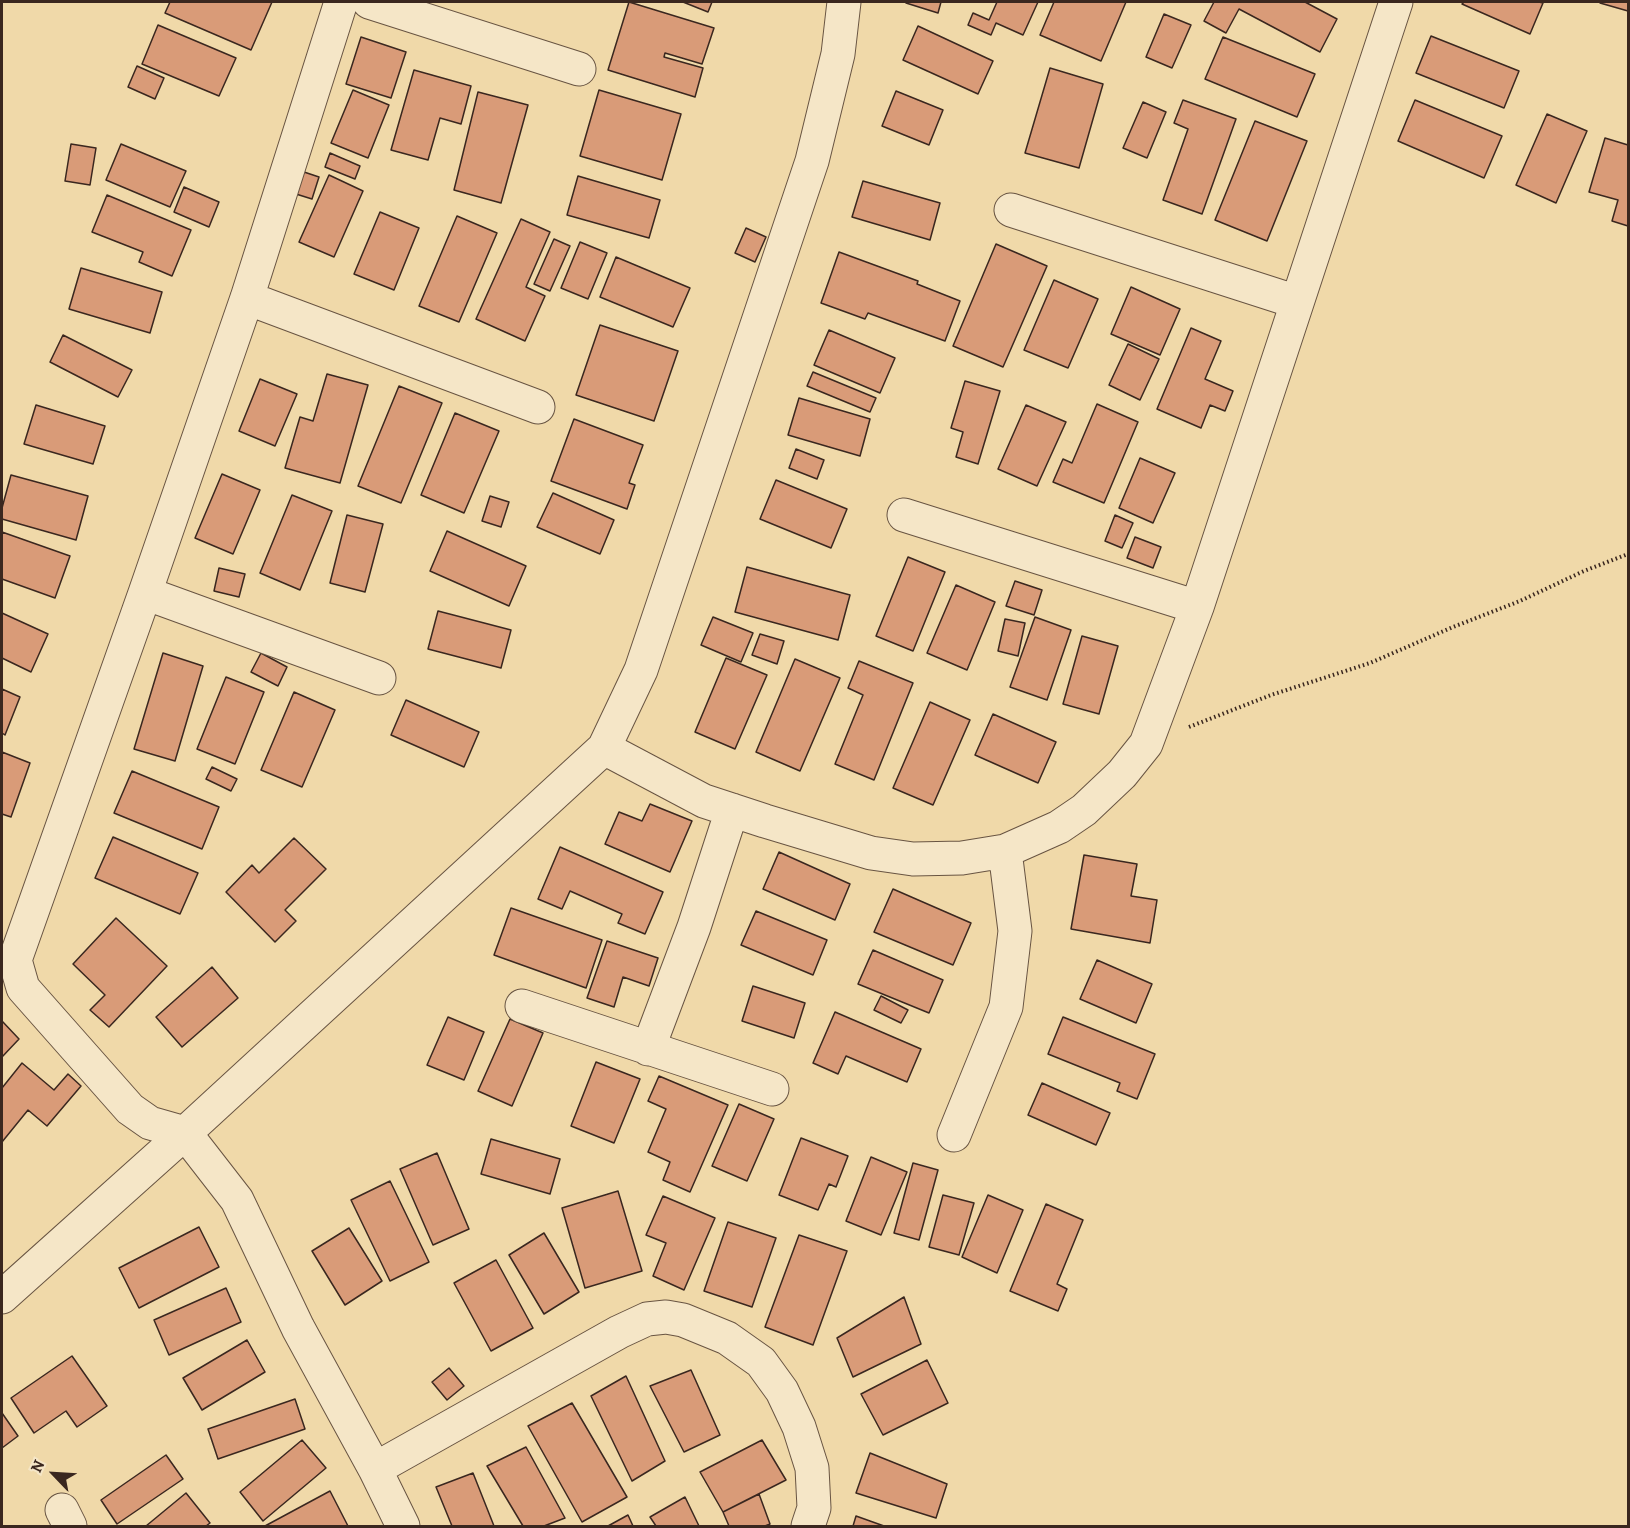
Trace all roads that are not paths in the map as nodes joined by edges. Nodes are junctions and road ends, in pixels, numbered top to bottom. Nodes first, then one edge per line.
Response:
1 (341, 2) edge
2 (369, 2) edge
3 (844, 2) edge
4 (1396, 2) edge
5 (579, 69) dead end
6 (1011, 210) dead end
7 (247, 298) junction
8 (1297, 302) junction
9 (538, 407) dead end
10 (904, 515) dead end
11 (145, 593) junction
12 (1197, 607) junction
13 (379, 678) dead end
14 (603, 748) junction
15 (732, 810) junction
16 (1005, 851) junction
17 (522, 1006) dead end
18 (648, 1048) junction
19 (772, 1089) dead end
20 (184, 1133) junction
21 (954, 1135) dead end
22 (2, 1297) edge
23 (375, 1469) junction
24 (403, 1527) edge
25 (808, 1527) edge

1 - 7 street
2 - 5 street
3 - 14 street
4 - 8 street
6 - 8 street
7 - 9 street
7 - 11 street
8 - 12 street
10 - 12 street
11 - 13 street
11 - 20 street
12 - 16 street
14 - 15 street
14 - 20 street
15 - 16 street
15 - 18 street
16 - 21 street
17 - 18 street
18 - 19 street
20 - 22 street
20 - 23 street
23 - 24 street
23 - 25 street

